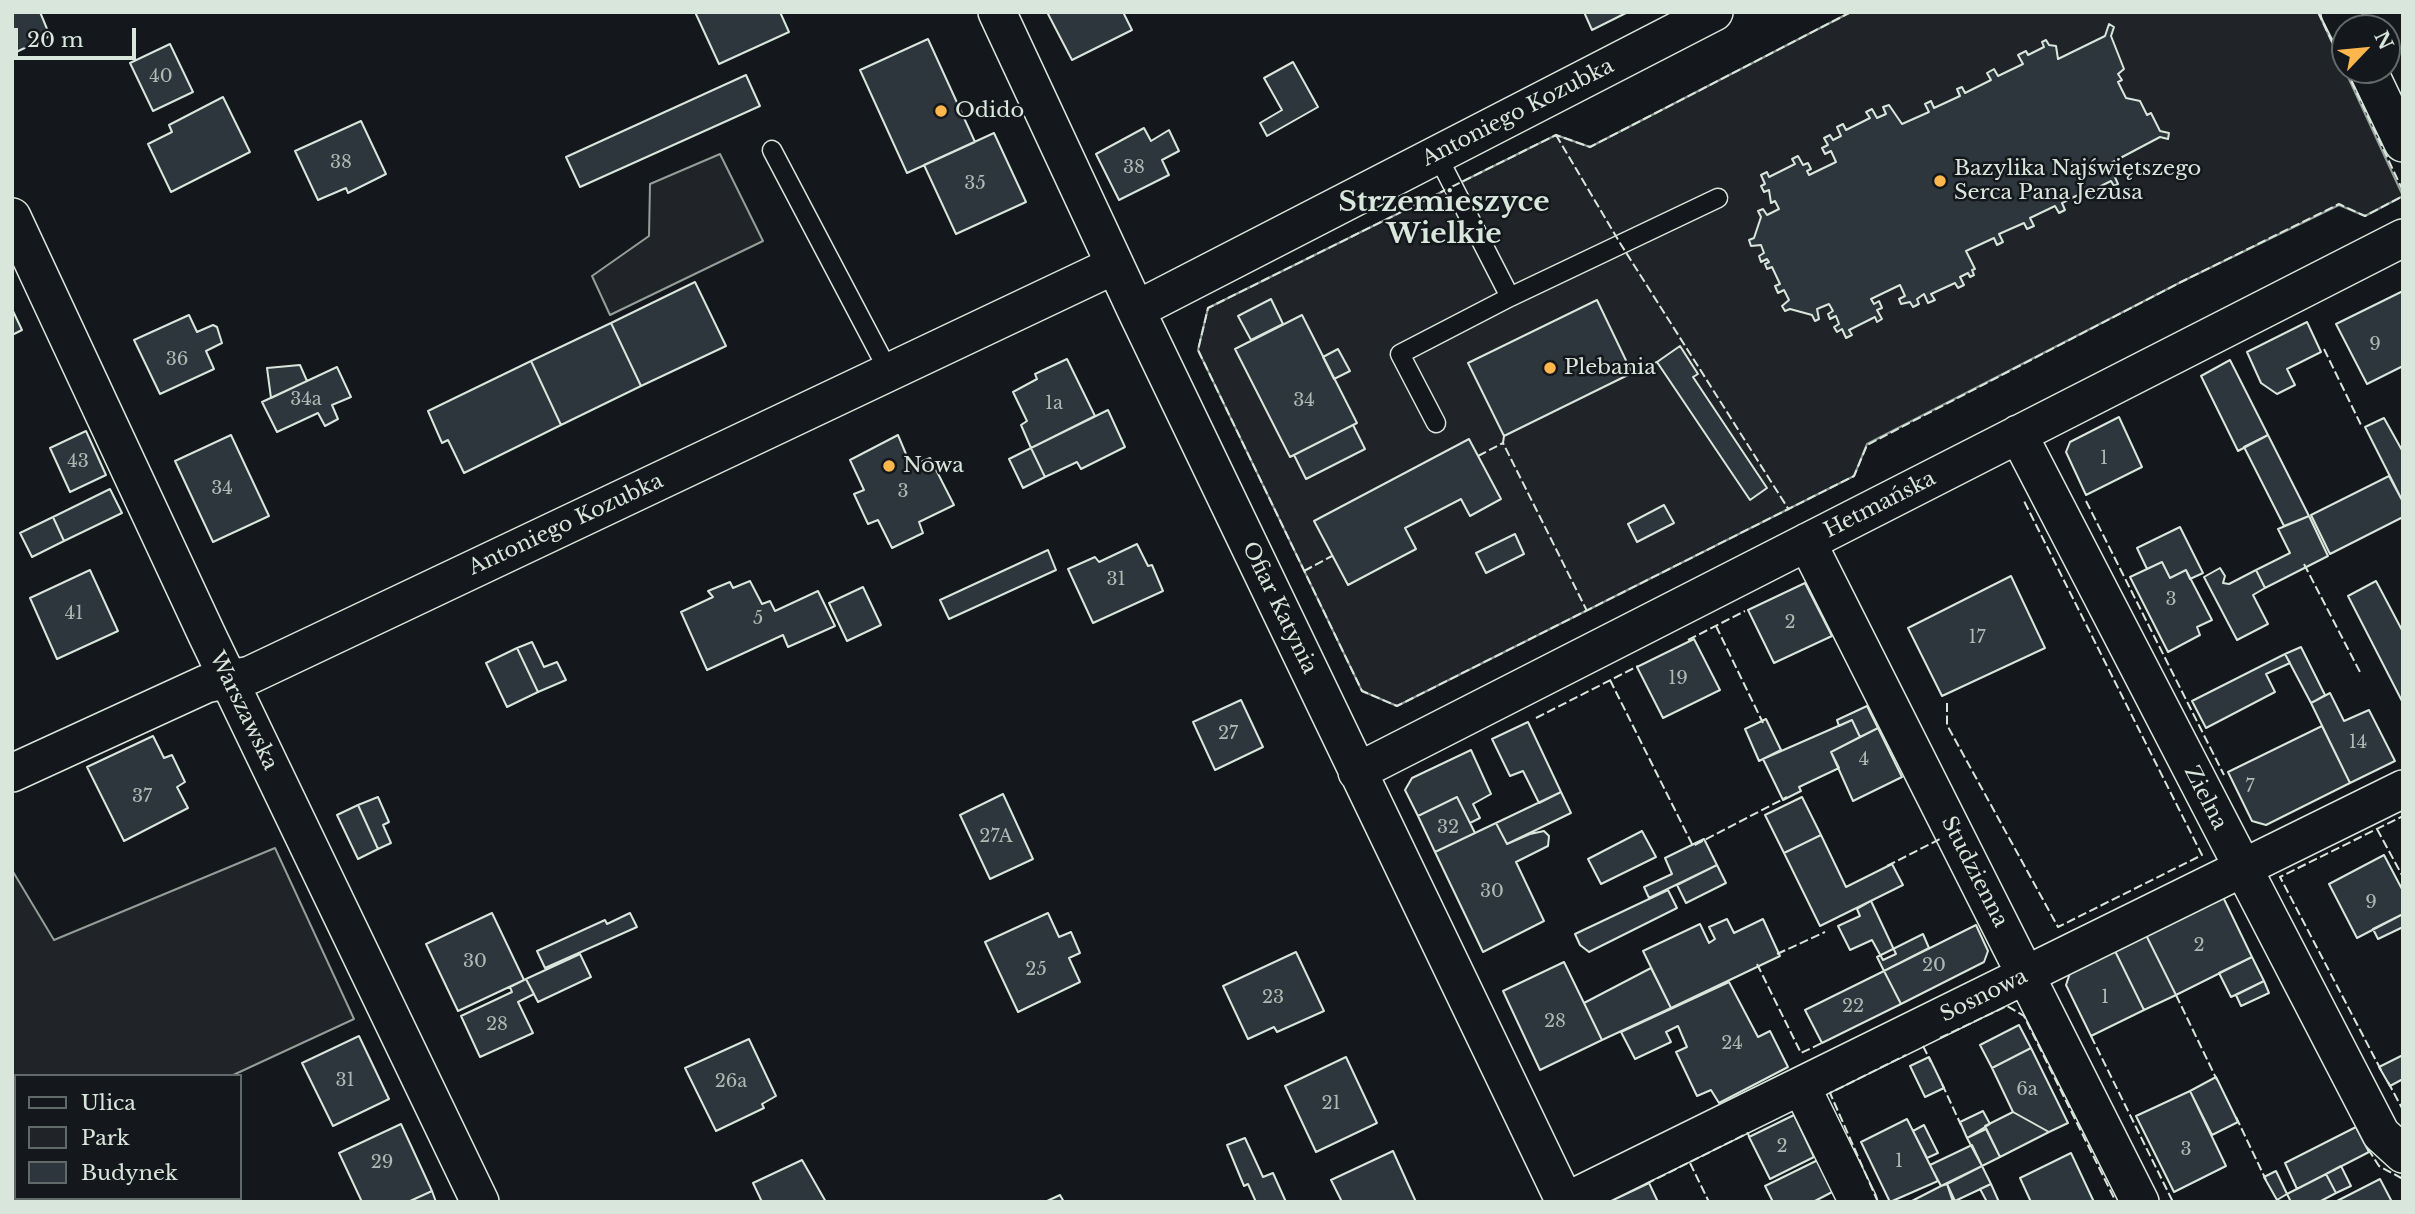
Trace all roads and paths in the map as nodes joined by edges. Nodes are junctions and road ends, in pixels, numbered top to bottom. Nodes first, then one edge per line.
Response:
1 (997, 12) edge
2 (1714, 12) edge
3 (2375, 84) edge
4 (2403, 143) edge
5 (772, 150) dead end
6 (1437, 155) junction
7 (1718, 198) dead end
8 (12, 217) edge
9 (2403, 238) edge
10 (1115, 265) junction
11 (1510, 297) junction
12 (1136, 310) junction
13 (889, 372) junction
14 (1436, 423) dead end
15 (2018, 434) junction
16 (1807, 542) junction
17 (229, 680) junction
18 (1357, 772) junction
19 (12, 773) edge
20 (2403, 789) edge
21 (2241, 869) junction
22 (2026, 975) junction
23 (1801, 1086) junction
24 (2403, 1154) edge
25 (480, 1202) edge
26 (1565, 1202) edge
27 (1858, 1202) edge
28 (2140, 1202) edge

1 - 10 street, Ofiar Katynia
2 - 6 street, Antoniego Kozubka
3 - 4 street
5 - 13 lane
6 - 11 lane
6 - 12 street, Antoniego Kozubka
7 - 11 lane
8 - 17 street, Warszawska
9 - 15 street, Hetmańska
10 - 12 street, Ofiar Katynia
10 - 13 street, Antoniego Kozubka
11 - 14 lane
12 - 18 street, Ofiar Katynia
13 - 17 street, Antoniego Kozubka
15 - 16 street, Hetmańska
15 - 21 street, Zielna
16 - 18 street, Hetmańska
16 - 22 street, Studzienna
17 - 19 street, Antoniego Kozubka
17 - 25 street, Warszawska
18 - 26 street, Ofiar Katynia
20 - 21 street, Sosnowa
21 - 22 street, Sosnowa
21 - 24 street, Zielna
22 - 23 street, Sosnowa
22 - 28 street, Studzienna
23 - 26 street, Sosnowa
23 - 27 street

